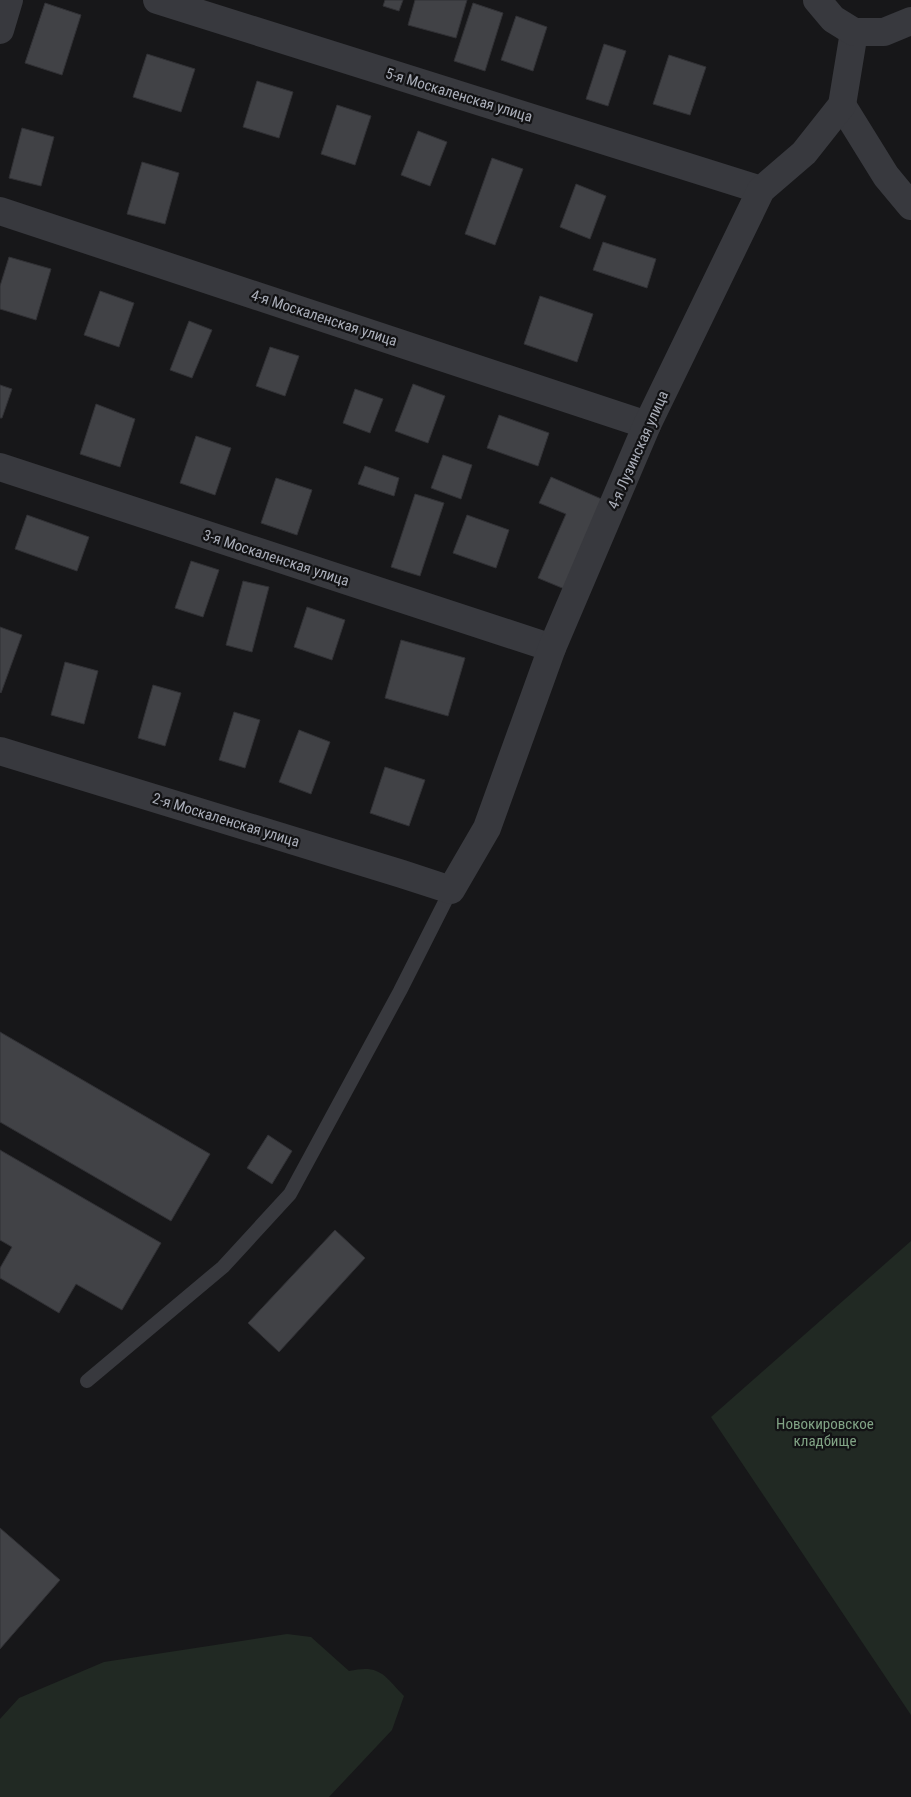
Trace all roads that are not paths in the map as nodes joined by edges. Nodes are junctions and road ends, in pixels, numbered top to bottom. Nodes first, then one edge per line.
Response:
1 (9, 0) edge
2 (157, 0) edge
3 (817, 0) edge
4 (911, 21) edge
5 (0, 30) edge
6 (854, 32) junction
7 (842, 105) junction
8 (761, 190) junction
9 (911, 206) edge
10 (0, 211) edge
11 (647, 425) junction
12 (0, 467) edge
13 (552, 648) junction
14 (0, 751) edge
15 (451, 890) junction
16 (87, 1381) dead end

1 - 5 street
2 - 8 street, 5-я Москаленская улица
3 - 6 street
4 - 6 street
6 - 7 street, 4-я Лузинская улица
7 - 8 street, 4-я Лузинская улица
7 - 9 street
8 - 11 street, 4-я Лузинская улица
10 - 11 street, 4-я Москаленская улица
11 - 13 street, 4-я Лузинская улица
12 - 13 street, 3-я Москаленская улица
13 - 15 street, 4-я Лузинская улица
14 - 15 street, 2-я Москаленская улица
15 - 16 lane

